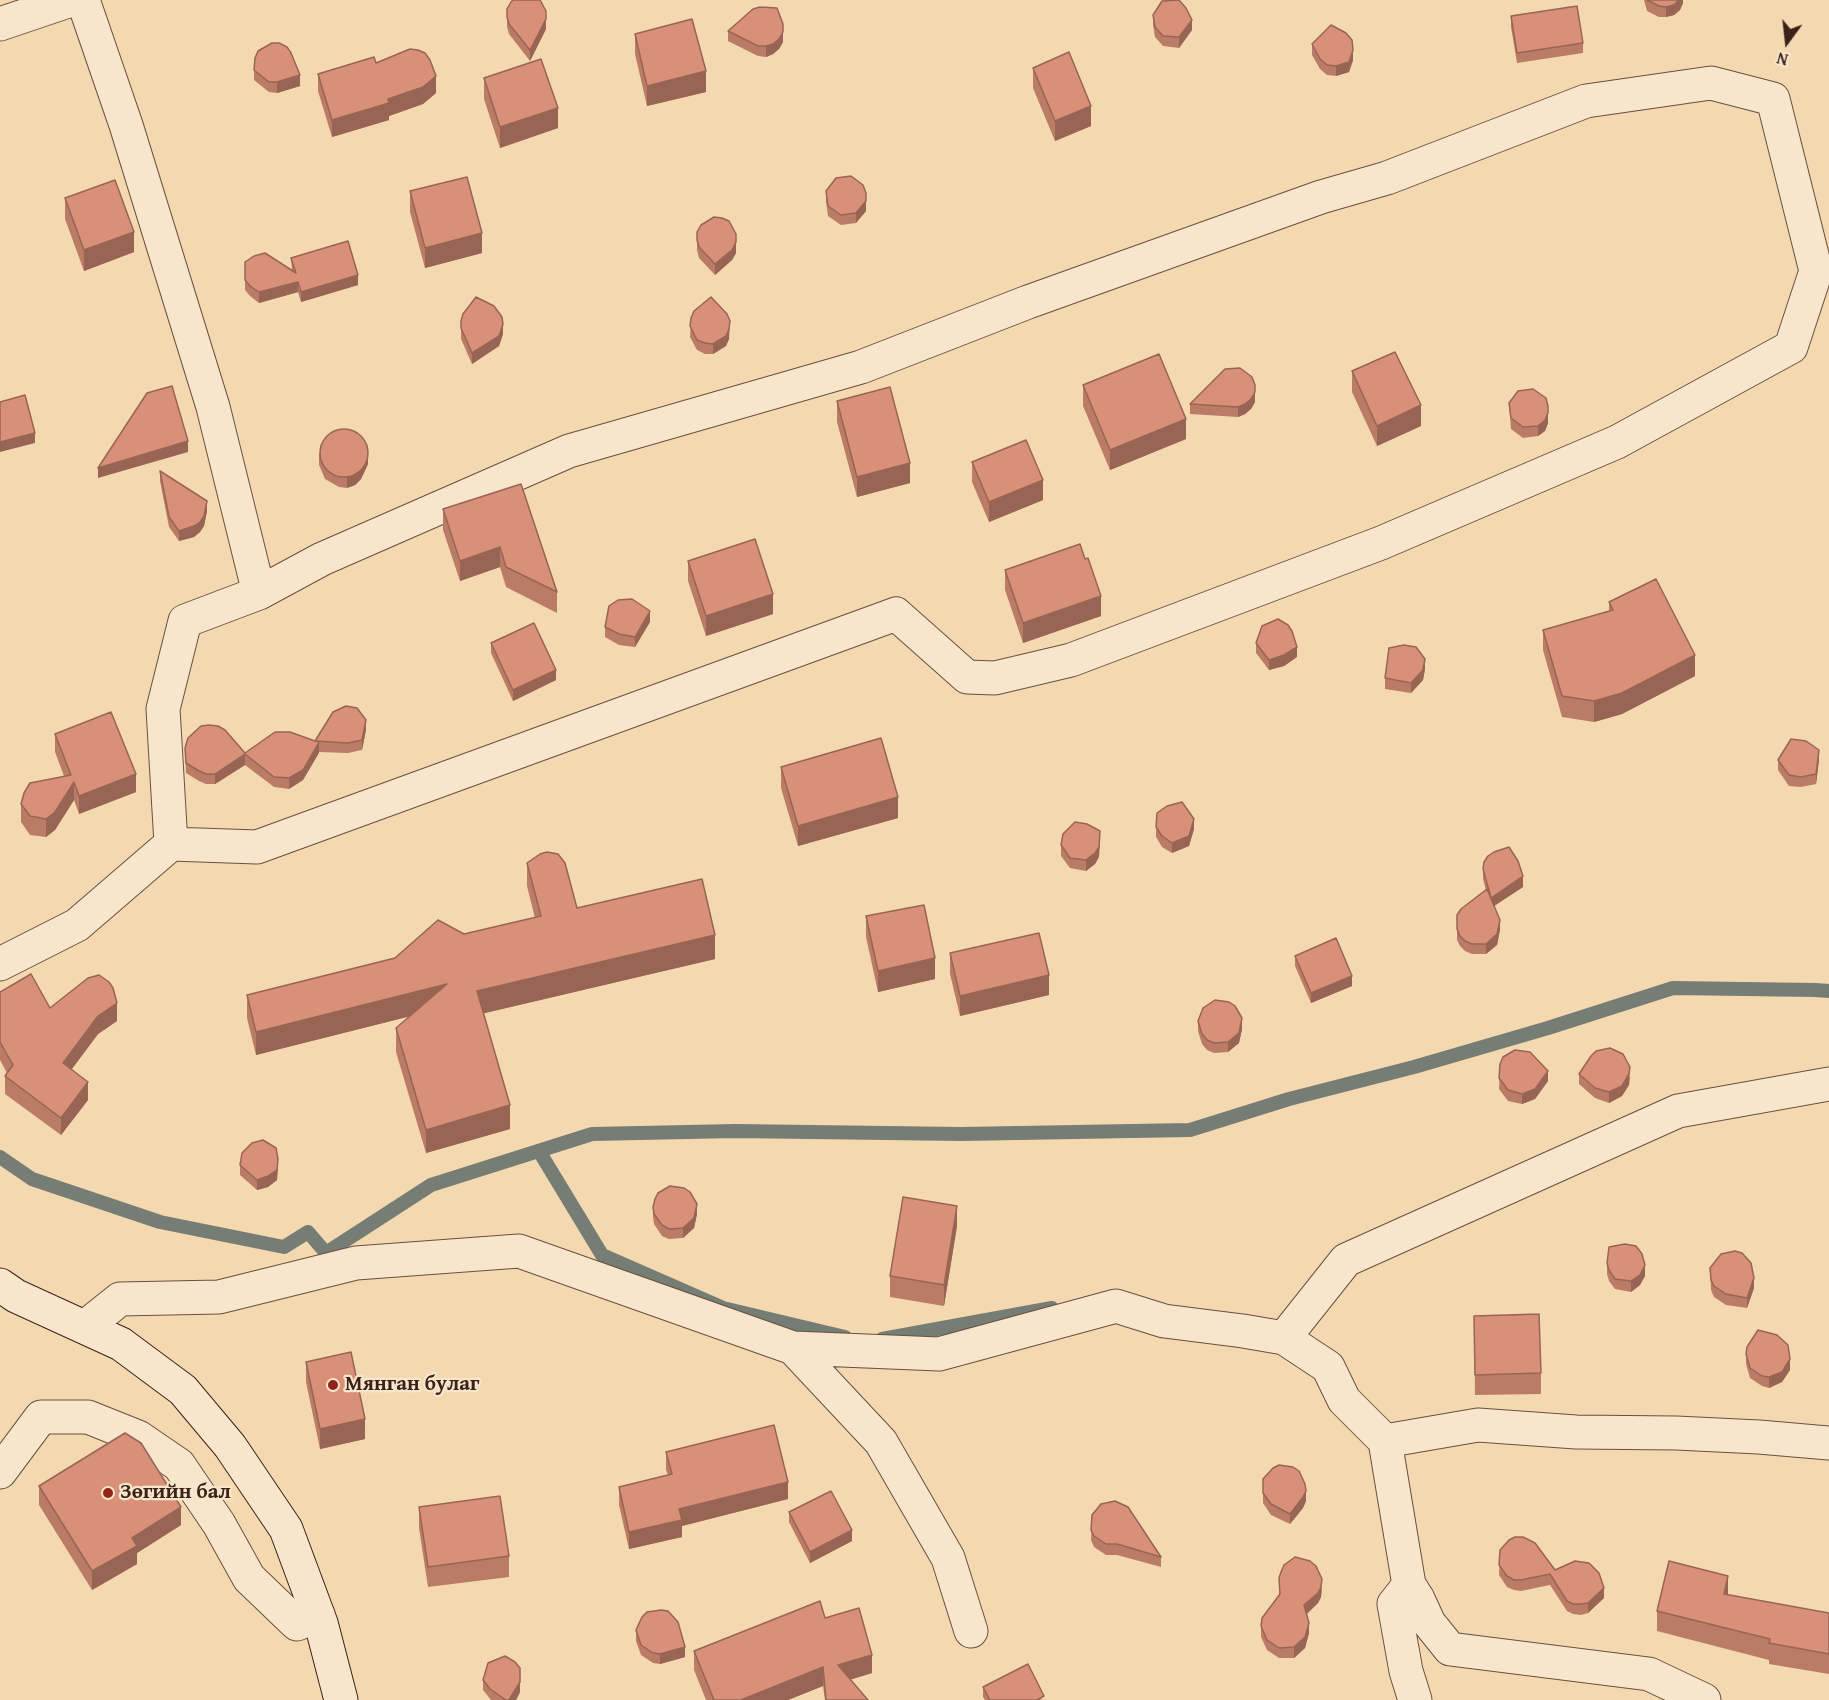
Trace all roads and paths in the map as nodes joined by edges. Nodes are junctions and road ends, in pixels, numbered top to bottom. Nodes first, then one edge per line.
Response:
1 (71, 0) edge
2 (83, 0) edge
3 (0, 24) edge
4 (259, 594) junction
5 (171, 844) junction
6 (0, 964) edge
7 (1829, 1084) edge
8 (0, 1285) edge
9 (85, 1327) junction
10 (1284, 1338) junction
11 (793, 1348) junction
12 (1385, 1441) junction
13 (1829, 1443) edge
14 (0, 1472) edge
15 (1409, 1585) junction
16 (318, 1615) junction
17 (971, 1631) dead end
18 (341, 1700) edge
19 (1415, 1700) edge
20 (1704, 1700) edge

1 - 3 street
2 - 4 street
4 - 5 street
4 - 5 street
5 - 6 street
7 - 10 street
8 - 9 street
9 - 11 street
9 - 16 street
10 - 11 street
10 - 12 street
11 - 17 street
12 - 13 street
12 - 15 street
14 - 16 street
15 - 19 street
15 - 20 street
16 - 18 street

